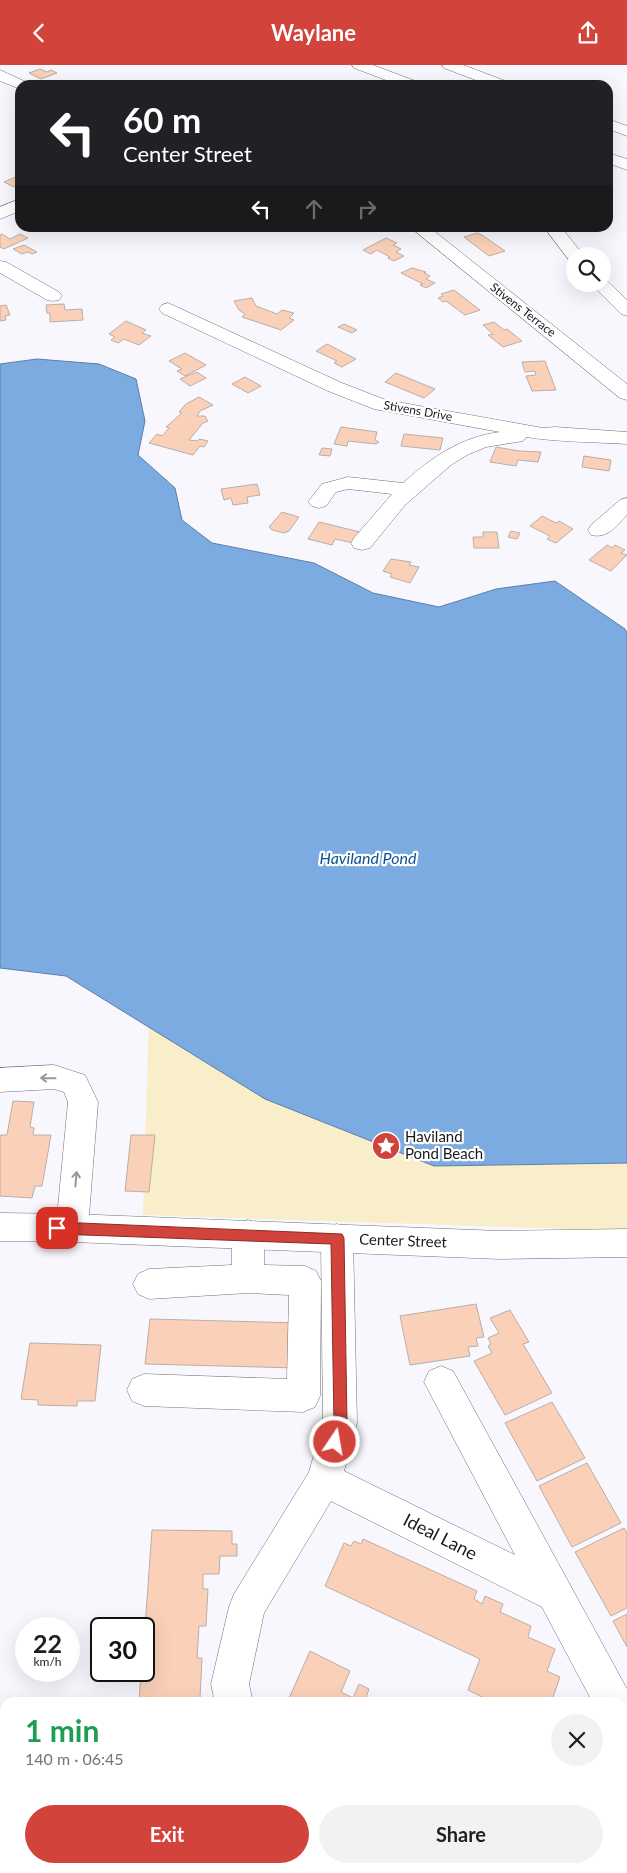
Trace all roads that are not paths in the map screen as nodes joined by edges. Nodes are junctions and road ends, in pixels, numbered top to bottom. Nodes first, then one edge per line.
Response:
1 (343, 65) edge
2 (359, 65) edge
3 (449, 65) edge
4 (484, 65) edge
5 (0, 75) edge
6 (380, 80) edge
7 (400, 80) edge
8 (490, 80) edge
9 (510, 80) edge
10 (15, 82) edge
11 (613, 160) edge
12 (627, 165) edge
13 (15, 206) edge
14 (0, 214) edge
15 (424, 232) edge
16 (556, 232) edge
17 (569, 247) edge
18 (2, 268) edge
19 (608, 292) edge
20 (53, 296) dead end
21 (168, 309) dead end
22 (627, 310) edge
23 (627, 394) edge
24 (543, 434) junction
25 (627, 438) edge
26 (408, 490) junction
27 (319, 502) dead end
28 (627, 504) edge
29 (599, 530) dead end
30 (362, 543) dead end
31 (0, 1080) edge
32 (0, 1227) edge
33 (72, 1228) junction
34 (248, 1235) junction
35 (337, 1238) junction
36 (627, 1243) edge
37 (248, 1279) junction
38 (149, 1284) dead end
39 (441, 1382) dead end
40 (144, 1390) dead end
41 (324, 1479) junction
42 (554, 1594) junction
43 (233, 1697) edge
44 (611, 1697) edge

1 - 6 main road
2 - 7 main road
3 - 8 main road
4 - 9 main road
5 - 10 main road
11 - 12 main road
13 - 14 main road
15 - 23 main road, Stivens Terrace
16 - 17 main road
18 - 20 main road
19 - 22 main road
21 - 24 main road, Stivens Drive
24 - 25 main road, Stivens Drive
24 - 26 main road
26 - 27 main road
26 - 30 main road
28 - 29 main road
33 -> 31 main road
32 - 33 main road, Center Street
33 - 34 main road, Center Street
34 - 35 main road, Center Street
34 - 37 main road
35 - 36 main road, Center Street
35 - 41 main road
37 - 38 main road
37 - 40 main road
39 - 42 main road
41 - 42 main road, Ideal Lane
41 - 43 main road
42 - 44 main road

